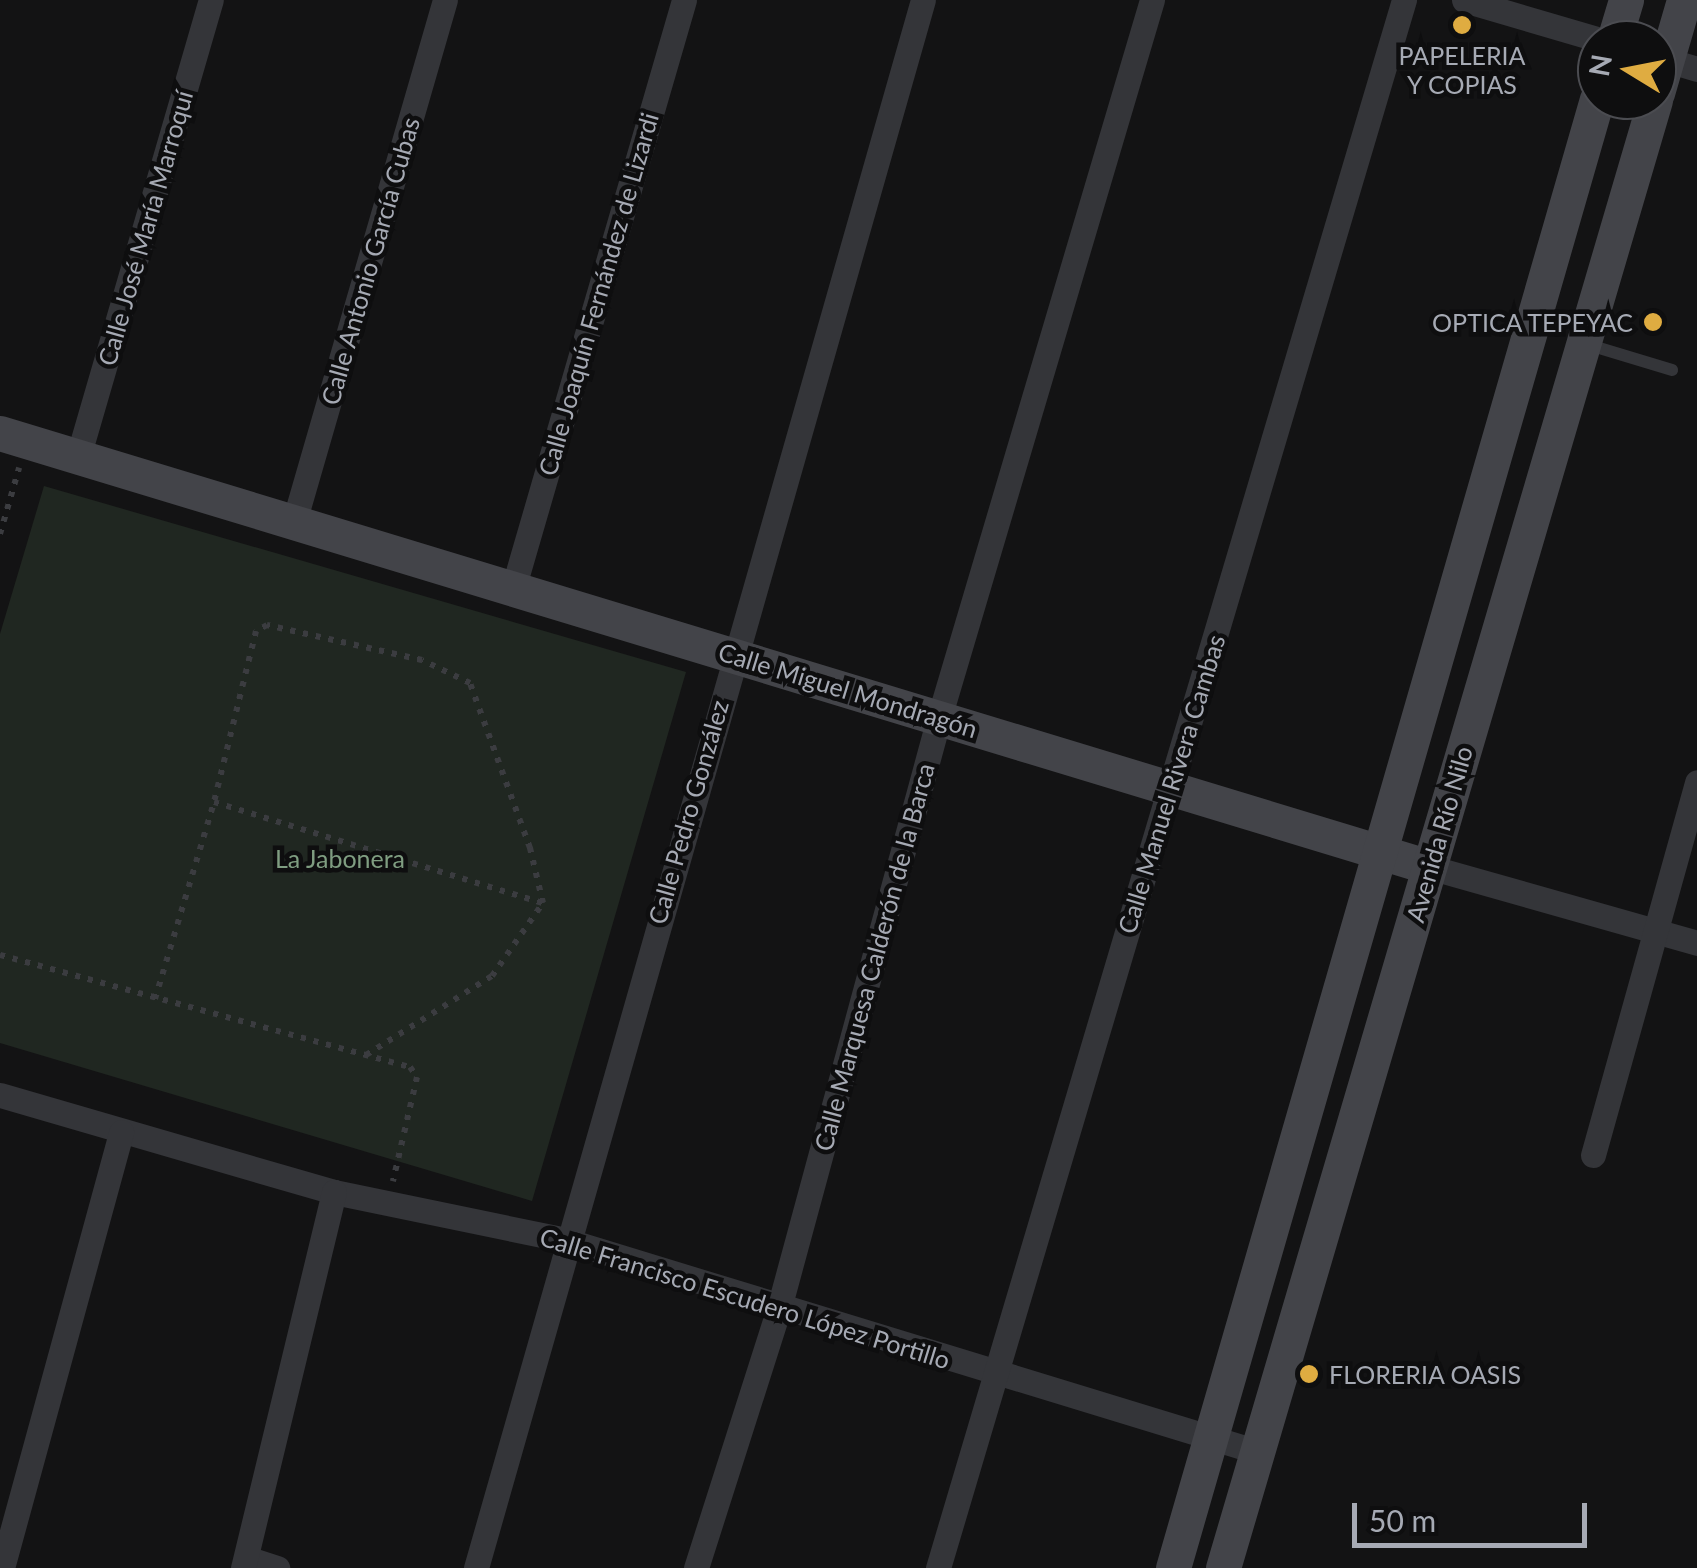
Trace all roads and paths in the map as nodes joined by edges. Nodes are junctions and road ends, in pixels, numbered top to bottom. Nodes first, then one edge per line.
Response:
1 (211, 0) edge
2 (445, 0) edge
3 (684, 0) edge
4 (923, 0) edge
5 (1152, 0) edge
6 (1404, 0) edge
7 (1464, 0) edge
8 (1684, 0) edge
9 (1677, 30) edge
10 (1577, 33) edge
11 (1591, 120) edge
12 (1652, 120) edge
13 (1583, 344) junction
14 (1672, 370) dead end
15 (14, 436) edge
16 (78, 457) junction
17 (294, 522) junction
18 (0, 534) edge
19 (513, 589) junction
20 (733, 656) junction
21 (939, 718) junction
22 (1697, 782) edge
23 (1170, 787) junction
24 (214, 802) junction
25 (1376, 850) junction
26 (1430, 867) junction
27 (543, 903) junction
28 (1656, 931) junction
29 (1697, 943) edge
30 (0, 955) edge
31 (155, 999) junction
32 (366, 1055) junction
33 (0, 1095) edge
34 (121, 1132) junction
35 (1594, 1155) dead end
36 (334, 1192) junction
37 (388, 1203) junction
38 (566, 1240) junction
39 (779, 1308) junction
40 (996, 1375) junction
41 (1211, 1438) junction
42 (1256, 1451) junction
43 (245, 1563) edge
44 (2, 1568) edge
45 (277, 1568) edge
46 (476, 1568) edge
47 (696, 1568) edge
48 (938, 1568) edge
49 (1173, 1568) edge
50 (1223, 1568) edge

1 - 16 street, Calle José María Marroquí
2 - 17 street, Calle Antonio García Cubas
3 - 19 street, Calle Joaquín Fernández de Lizardi
4 - 20 street, Calle Pedro González
5 - 21 street, Calle Marquesa Calderón de la Barca
6 - 23 street, Calle Manuel Rivera Cambas
7 - 10 street
8 - 9 main road, Avenida Río Nilo
11 - 25 main road
12 - 13 main road, Avenida Río Nilo
13 - 14 lane
13 - 26 main road, Avenida Río Nilo
15 - 16 main road, Calle Miguel Mondragón
15 - 18 path
16 - 17 main road, Calle Miguel Mondragón
17 - 19 main road, Calle Miguel Mondragón
19 - 20 main road, Calle Miguel Mondragón
20 - 21 main road, Calle Miguel Mondragón
20 - 38 street, Calle Pedro González
21 - 23 main road, Calle Miguel Mondragón
21 - 39 street, Calle Marquesa Calderón de la Barca
22 - 28 street
23 - 25 main road, Calle Miguel Mondragón
23 - 40 street, Calle Manuel Rivera Cambas
24 - 27 path
24 - 27 path
24 - 31 path
25 - 26 main road, Calle Miguel Mondragón
25 - 41 main road
26 - 28 street, Calle Miguel Mondragón
26 - 42 main road, Avenida Río Nilo
27 - 32 path
28 - 29 street, Calle Miguel Mondragón
28 - 35 street
30 - 31 path
31 - 32 path
32 - 37 path
33 - 34 street, Calle Francisco Escudero López Portillo
34 - 36 street, Calle Francisco Escudero López Portillo
34 - 44 street
36 - 37 street, Calle Francisco Escudero López Portillo
36 - 43 street
37 - 38 street, Calle Francisco Escudero López Portillo
38 - 39 street, Calle Francisco Escudero López Portillo
38 - 46 street, Calle Pedro González
39 - 40 street, Calle Francisco Escudero López Portillo
39 - 47 street, Calle Marquesa Calderón de la Barca
40 - 41 street, Calle Francisco Escudero López Portillo
40 - 48 street, Calle Manuel Rivera Cambas
41 - 42 street, Calle Francisco Escudero López Portillo
41 - 49 main road
42 - 50 main road, Avenida Río Nilo
43 - 45 street

